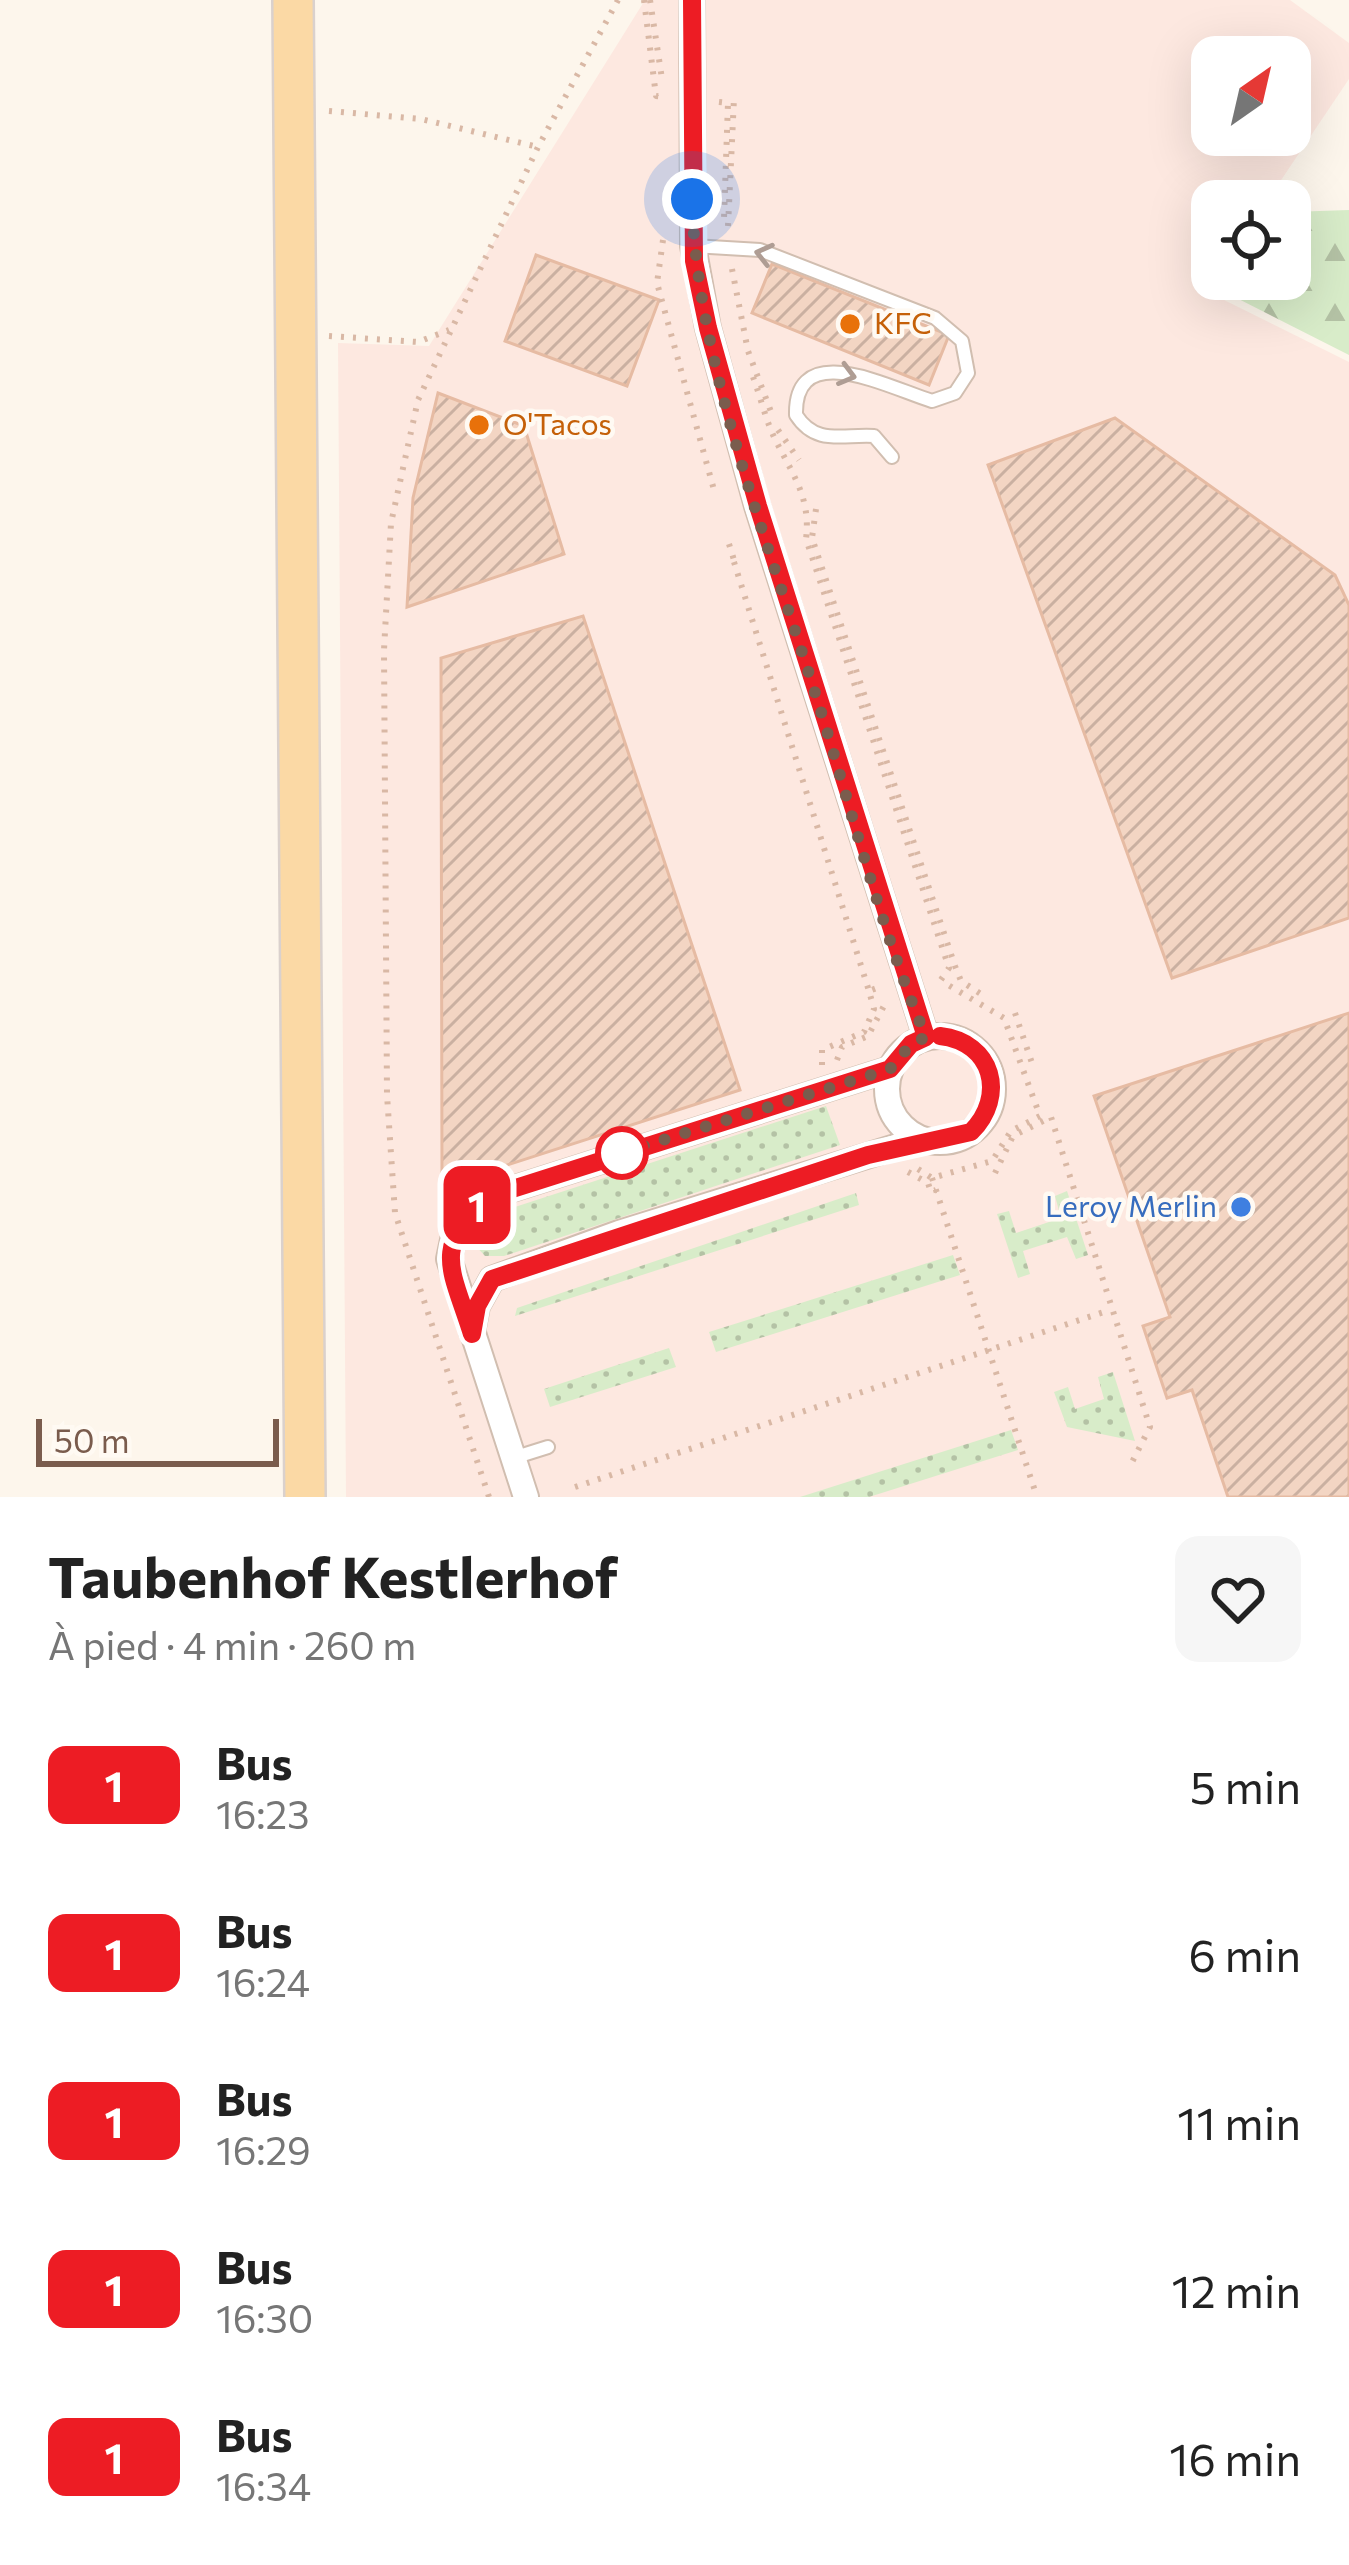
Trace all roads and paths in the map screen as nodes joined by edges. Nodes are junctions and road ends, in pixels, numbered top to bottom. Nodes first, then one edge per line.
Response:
1 (293, 0) edge
2 (618, 0) edge
3 (647, 0) edge
4 (692, 0) edge
5 (659, 93) dead end
6 (731, 100) dead end
7 (296, 108) junction
8 (538, 146) junction
9 (693, 246) junction
10 (725, 248) junction
11 (449, 330) junction
12 (297, 336) junction
13 (892, 457) dead end
14 (799, 460) dead end
15 (816, 509) dead end
16 (729, 544) dead end
17 (748, 557) dead end
18 (734, 562) junction
19 (925, 974) dead end
20 (945, 977) junction
21 (961, 981) junction
22 (882, 986) dead end
23 (931, 986) dead end
24 (869, 992) junction
25 (981, 994) dead end
26 (887, 1001) dead end
27 (1015, 1013) dead end
28 (926, 1037) junction
29 (890, 1069) junction
30 (1034, 1069) dead end
31 (834, 1075) junction
32 (921, 1139) junction
33 (964, 1168) dead end
34 (995, 1173) dead end
35 (932, 1178) dead end
36 (1110, 1310) junction
37 (472, 1334) junction
38 (988, 1350) junction
39 (548, 1447) dead end
40 (513, 1458) junction
41 (1129, 1468) dead end
42 (575, 1487) dead end
43 (304, 1497) edge
44 (489, 1497) edge
45 (526, 1497) edge
46 (1037, 1497) edge

1 - 7 main road
2 - 8 path
3 - 5 path
4 - 9 street
6 - 10 path
7 - 8 path
7 - 12 main road
8 - 11 path
9 - 10 lane
9 - 28 street
13 -> 10 lane
10 - 14 path
10 - 20 path
11 - 12 path
11 - 44 path
12 - 43 main road
15 - 21 path
16 - 18 path
17 - 18 path
18 - 24 path
19 - 20 path
20 - 21 path
20 - 23 path
20 - 33 path
21 - 25 path
22 - 24 path
24 - 31 path
26 - 31 path
27 - 30 path
28 - 29 street
28 - 32 street
29 - 31 street
29 - 32 street
31 - 37 street
32 - 37 street
34 - 36 path
35 - 38 path
36 - 38 path
36 - 41 path
37 - 40 street
38 - 42 path
38 - 46 path
39 - 40 lane
40 - 45 street

